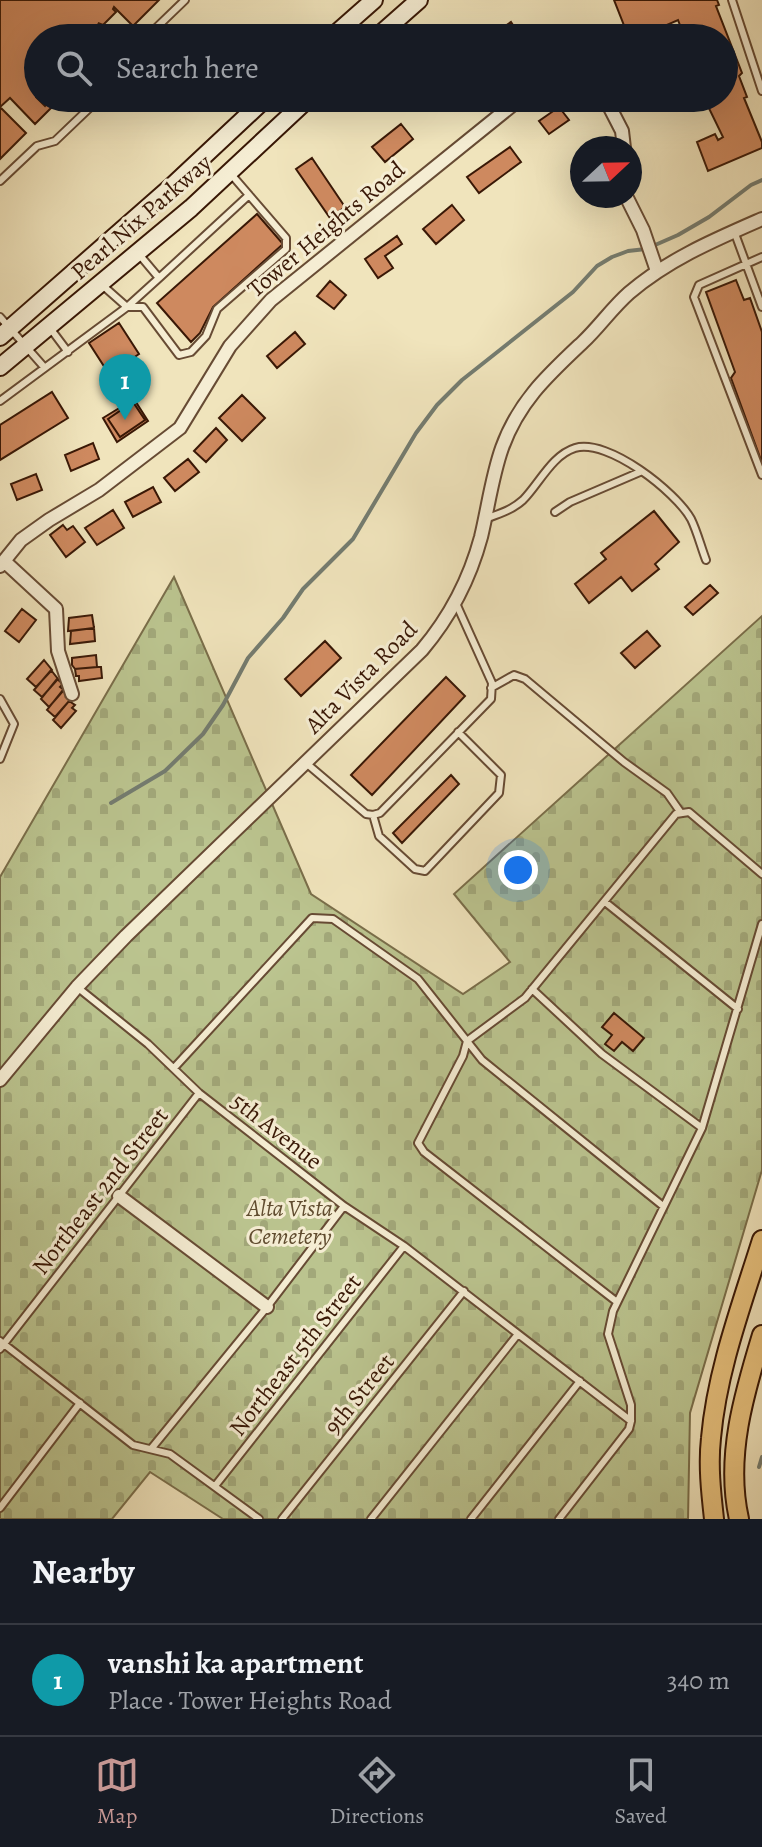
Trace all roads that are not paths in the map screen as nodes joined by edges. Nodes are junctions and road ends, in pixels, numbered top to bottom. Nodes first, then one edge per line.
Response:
1 (185, 0) edge
2 (374, 0) edge
3 (419, 0) edge
4 (732, 0) edge
5 (160, 24) edge
6 (347, 24) edge
7 (392, 24) edge
8 (762, 91) edge
9 (85, 112) edge
10 (251, 112) edge
11 (294, 112) edge
12 (504, 112) edge
13 (612, 112) edge
14 (623, 136) edge
15 (229, 172) junction
16 (0, 181) edge
17 (249, 195) junction
18 (632, 208) edge
19 (762, 219) edge
20 (734, 231) junction
21 (138, 253) junction
22 (762, 257) edge
23 (746, 264) junction
24 (657, 271) junction
25 (159, 278) junction
26 (101, 284) junction
27 (127, 307) junction
28 (762, 307) edge
29 (4, 327) edge
30 (50, 328) junction
31 (28, 346) junction
32 (68, 352) junction
33 (0, 367) edge
34 (44, 367) junction
35 (0, 401) edge
36 (640, 472) junction
37 (762, 475) edge
38 (555, 512) dead end
39 (485, 519) junction
40 (706, 560) dead end
41 (2, 564) edge
42 (455, 601) junction
43 (491, 688) junction
44 (72, 694) dead end
45 (0, 699) edge
46 (458, 732) junction
47 (0, 759) edge
48 (306, 763) junction
49 (681, 813) junction
50 (373, 815) junction
51 (762, 874) edge
52 (605, 902) junction
53 (762, 924) edge
54 (77, 987) junction
55 (532, 989) junction
56 (738, 1009) junction
57 (467, 1041) junction
58 (174, 1068) junction
59 (0, 1080) edge
60 (199, 1093) junction
61 (702, 1128) junction
62 (119, 1196) junction
63 (344, 1206) junction
64 (663, 1206) junction
65 (762, 1240) edge
66 (404, 1246) junction
67 (464, 1291) junction
68 (617, 1302) junction
69 (267, 1307) junction
70 (518, 1334) junction
71 (762, 1335) edge
72 (1, 1345) edge
73 (580, 1381) junction
74 (80, 1403) junction
75 (631, 1421) junction
76 (151, 1449) junction
77 (215, 1486) junction
78 (0, 1508) edge
79 (259, 1519) edge
80 (282, 1519) edge
81 (371, 1519) edge
82 (471, 1519) edge
83 (559, 1519) edge
84 (714, 1519) edge
85 (739, 1519) edge

1 - 5 lane
2 - 6 main road
3 - 7 main road
4 - 8 lane
9 - 16 lane
10 - 29 main road, Pearl Nix Parkway
11 - 15 main road, Pearl Nix Parkway
12 - 41 street, Tower Heights Road
13 - 14 street
15 - 17 lane
15 - 21 main road, Pearl Nix Parkway
17 - 25 lane
17 - 27 lane
18 - 24 street
19 - 20 street, Alta Vista Road
20 - 23 lane
20 - 24 street, Alta Vista Road
21 - 25 lane
21 - 26 main road, Pearl Nix Parkway
22 - 23 lane
23 - 28 lane
23 - 37 lane
24 - 39 street, Alta Vista Road
25 - 27 lane
26 - 27 lane
26 - 30 main road, Pearl Nix Parkway
27 - 32 lane
29 - 31 lane
30 - 31 main road, Pearl Nix Parkway
30 - 32 lane
31 - 33 main road, Pearl Nix Parkway
31 - 34 lane
32 - 34 lane
34 - 35 lane
36 - 38 lane
36 - 39 lane
36 - 40 lane
39 - 42 street, Alta Vista Road
41 - 44 street
42 - 43 lane
42 - 48 street, Alta Vista Road
43 - 46 lane
43 - 49 lane
45 - 47 lane
46 - 50 lane
46 - 50 lane
48 - 50 lane
48 - 54 street, Alta Vista Road
49 - 51 lane
49 - 52 lane
52 - 55 lane
52 - 56 lane
53 - 56 lane
54 - 58 lane, 5th Avenue
54 - 59 street, Alta Vista Road
55 - 57 lane
55 - 61 lane
56 - 61 lane
57 - 58 lane
57 - 64 lane
57 - 68 lane
58 - 60 lane, 5th Avenue
60 - 62 lane, Northeast 2nd Street
60 - 63 lane, 5th Avenue
61 - 64 lane
62 - 69 street
62 - 72 lane, Northeast 2nd Street
63 - 66 lane, 5th Avenue
63 - 69 lane
64 - 68 lane
65 - 84 main road
66 - 67 lane, 5th Avenue
66 - 77 lane, Northeast 5th Street
67 - 70 lane, 5th Avenue
67 - 80 lane, 9th Street
68 - 75 lane
69 - 76 lane
70 - 73 lane, 5th Avenue
70 - 81 lane
71 - 85 main road
72 - 74 lane
73 - 75 lane, 5th Avenue
73 - 82 lane
74 - 76 lane
74 - 78 lane
75 - 83 lane
76 - 77 lane
77 - 79 lane

